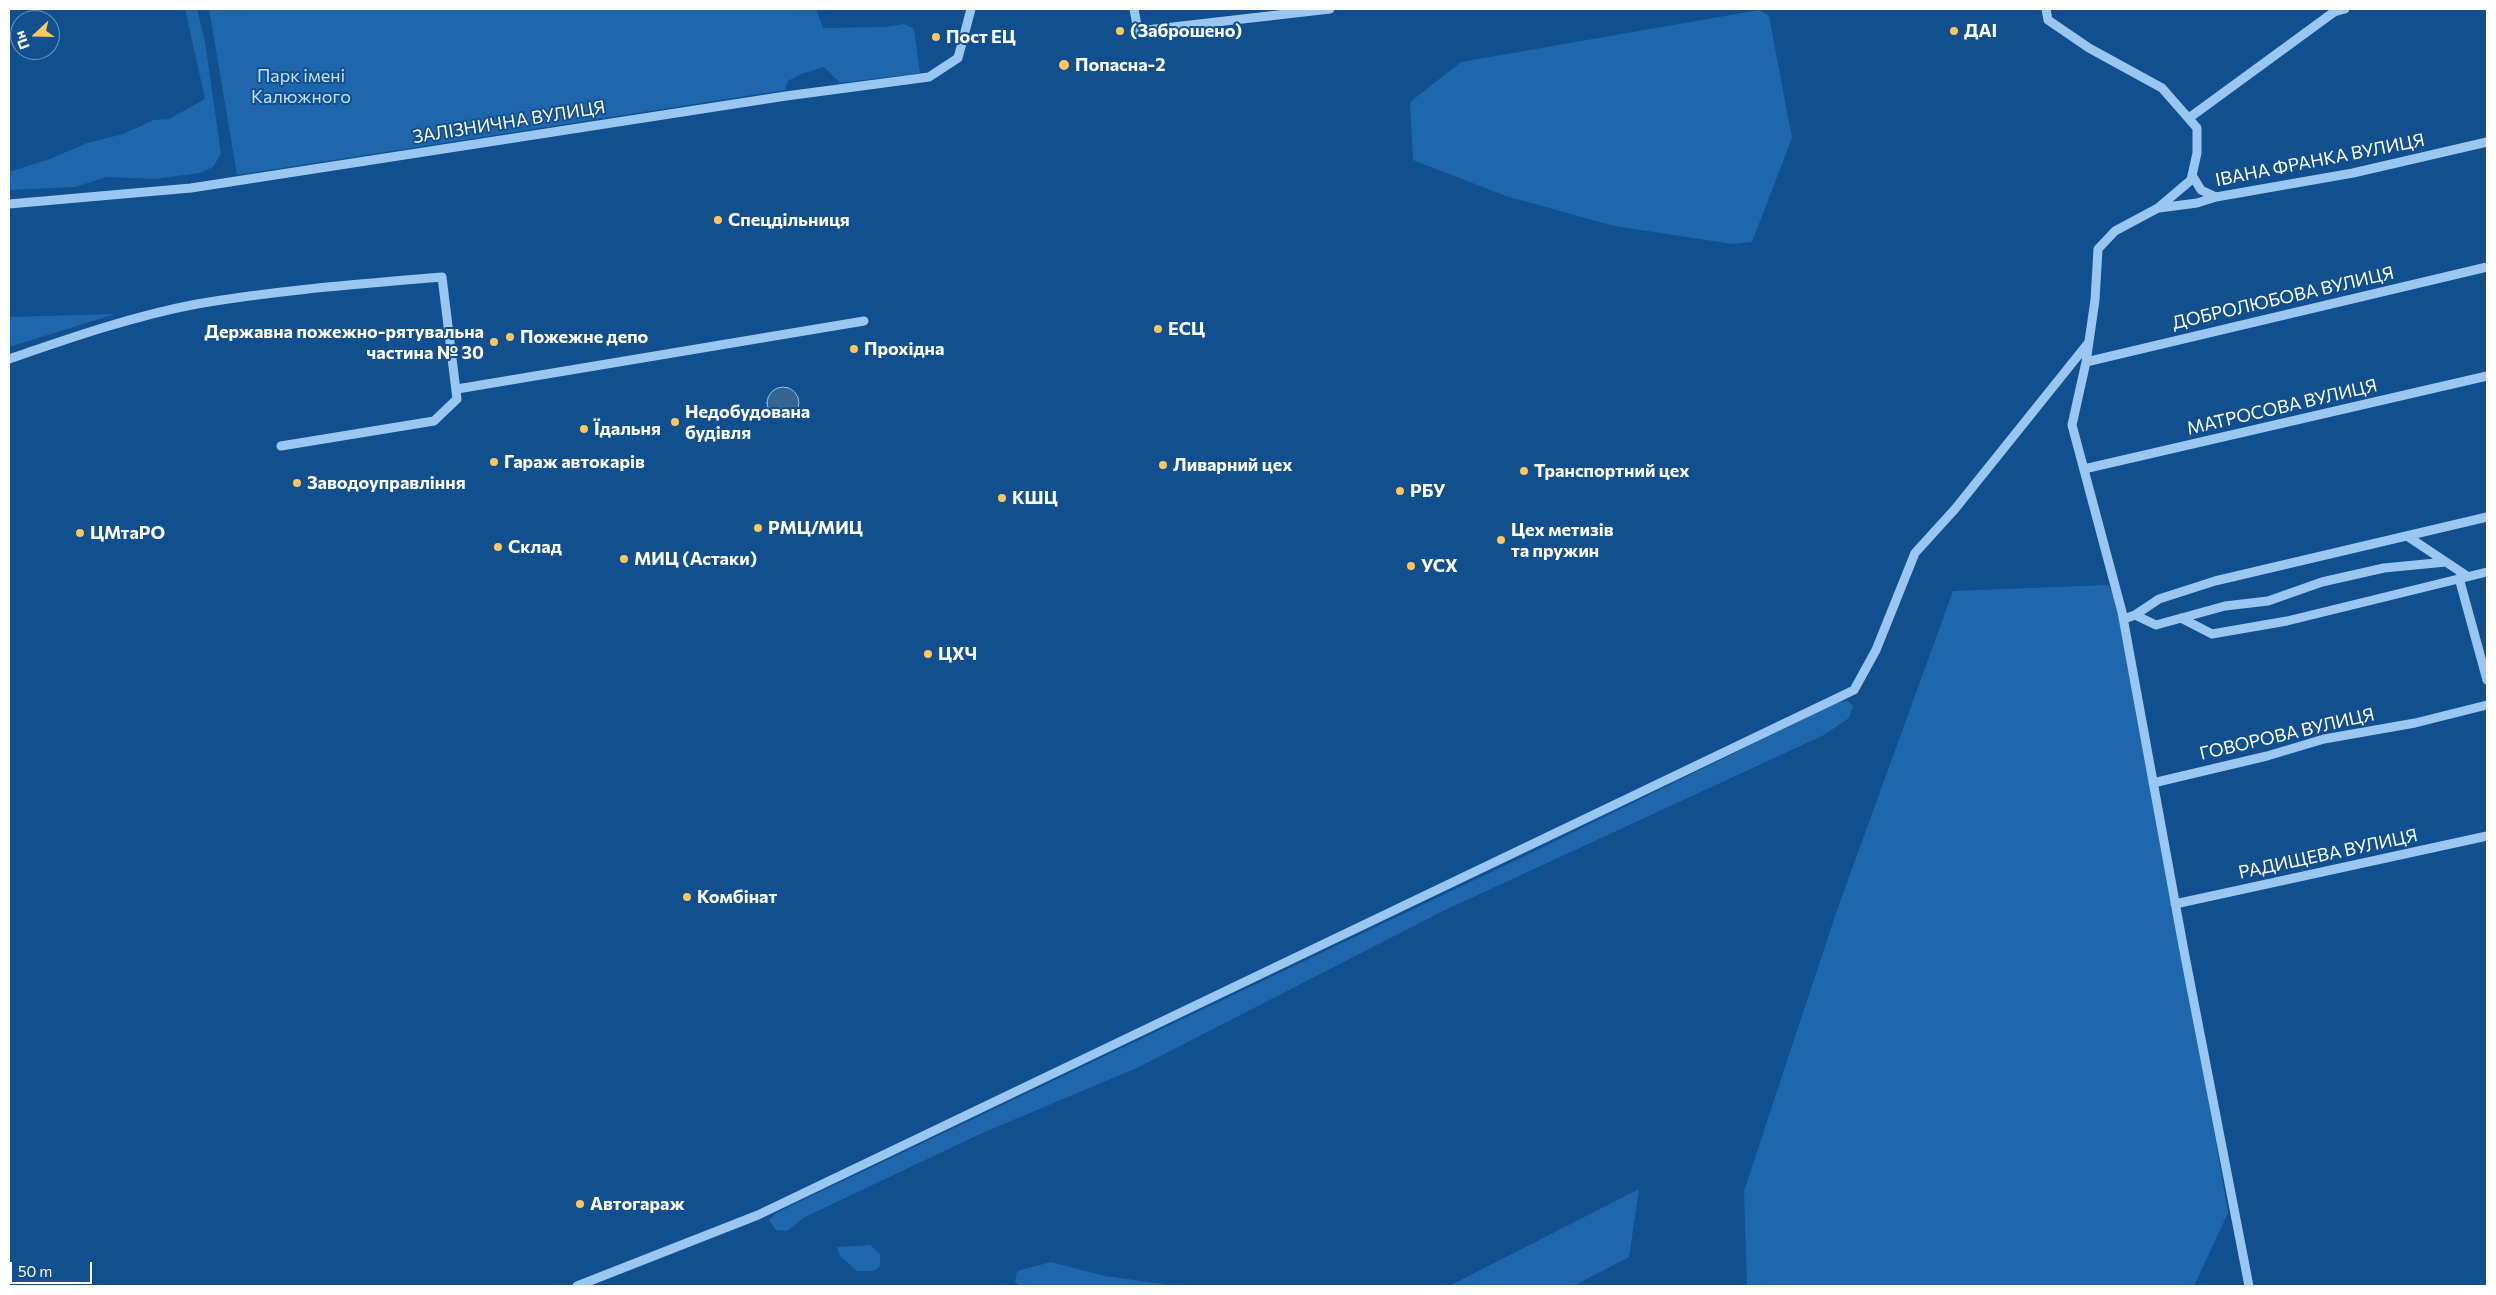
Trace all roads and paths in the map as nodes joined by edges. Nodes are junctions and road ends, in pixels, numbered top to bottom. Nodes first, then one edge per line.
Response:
1 (971, 9) edge
2 (1134, 9) edge
3 (1325, 9) edge
4 (1330, 9) edge
5 (2046, 9) edge
6 (2345, 9) edge
7 (2189, 118) junction
8 (2487, 142) edge
9 (2192, 175) junction
10 (2216, 197) junction
11 (9, 204) edge
12 (2158, 208) junction
13 (2487, 267) edge
14 (864, 321) dead end
15 (2089, 342) junction
16 (9, 359) edge
17 (2086, 362) junction
18 (2487, 376) edge
19 (457, 389) junction
20 (281, 446) dead end
21 (2084, 469) junction
22 (2487, 517) edge
23 (2407, 536) junction
24 (2446, 562) junction
25 (2487, 572) edge
26 (2463, 577) junction
27 (2135, 615) junction
28 (2180, 618) junction
29 (2124, 619) junction
30 (2487, 680) edge
31 (2487, 705) edge
32 (2153, 783) junction
33 (2487, 836) edge
34 (2176, 904) junction
35 (577, 1286) edge
36 (2249, 1286) edge

1 - 11 street, ЗАЛІЗНИЧНА ВУЛИЦЯ
2 - 3 street
3 - 4 street
5 - 7 street
6 - 7 street
7 - 9 street
8 - 10 street, ІВАНА ФРАНКА ВУЛИЦЯ
9 - 10 street
9 - 12 street
10 - 12 street, ІВАНА ФРАНКА ВУЛИЦЯ
12 - 15 street
13 - 17 street, ДОБРОЛЮБОВА ВУЛИЦЯ
14 - 19 street
15 - 17 street
15 - 35 street
16 - 19 street
17 - 21 street
18 - 21 street, МАТРОСОВА ВУЛИЦЯ
19 - 20 street
21 - 29 street
22 - 23 street
23 - 24 street
23 - 27 street
24 - 26 street
24 - 28 street
25 - 26 street
26 - 28 street
26 - 30 street
27 - 28 street
27 - 29 street
29 - 32 street
31 - 32 street, ГОВОРОВА ВУЛИЦЯ
32 - 34 street
33 - 34 street, РАДИЩЕВА ВУЛИЦЯ
34 - 36 street

